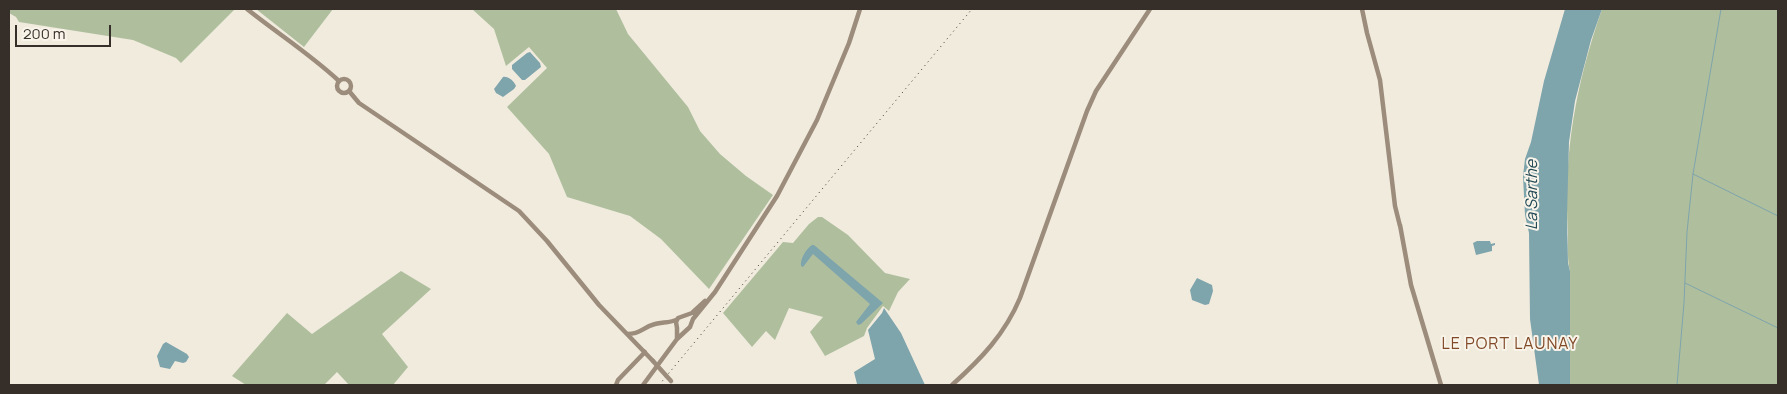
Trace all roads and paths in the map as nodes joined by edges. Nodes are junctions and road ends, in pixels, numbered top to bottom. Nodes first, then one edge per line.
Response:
1 (247, 9) edge
2 (860, 9) edge
3 (1150, 9) edge
4 (1362, 9) edge
5 (338, 81) junction
6 (349, 91) junction
7 (722, 281) junction
8 (685, 316) junction
9 (676, 320) junction
10 (669, 322) junction
11 (691, 323) junction
12 (677, 327) junction
13 (686, 330) junction
14 (628, 334) junction
15 (638, 334) junction
16 (677, 339) junction
17 (639, 345) junction
18 (645, 352) junction
19 (620, 379) junction
20 (622, 384) edge
21 (616, 385) edge
22 (643, 385) edge
23 (675, 385) edge
24 (952, 385) edge
25 (1441, 385) edge

1 - 5 street
2 - 7 street
3 - 24 street
4 - 25 street
5 - 6 street
5 - 6 street
6 - 14 street
7 - 8 street
7 - 11 street
8 - 9 street
8 - 11 street
9 - 10 street
9 - 12 street
10 - 12 street
10 - 15 street
11 - 13 street
12 - 13 street
12 - 16 street
13 - 16 street
14 - 15 street
14 - 17 street
15 - 17 street
16 - 22 street
17 - 18 street
18 - 19 street
18 - 23 street, bridge
19 - 20 street
19 - 21 street

